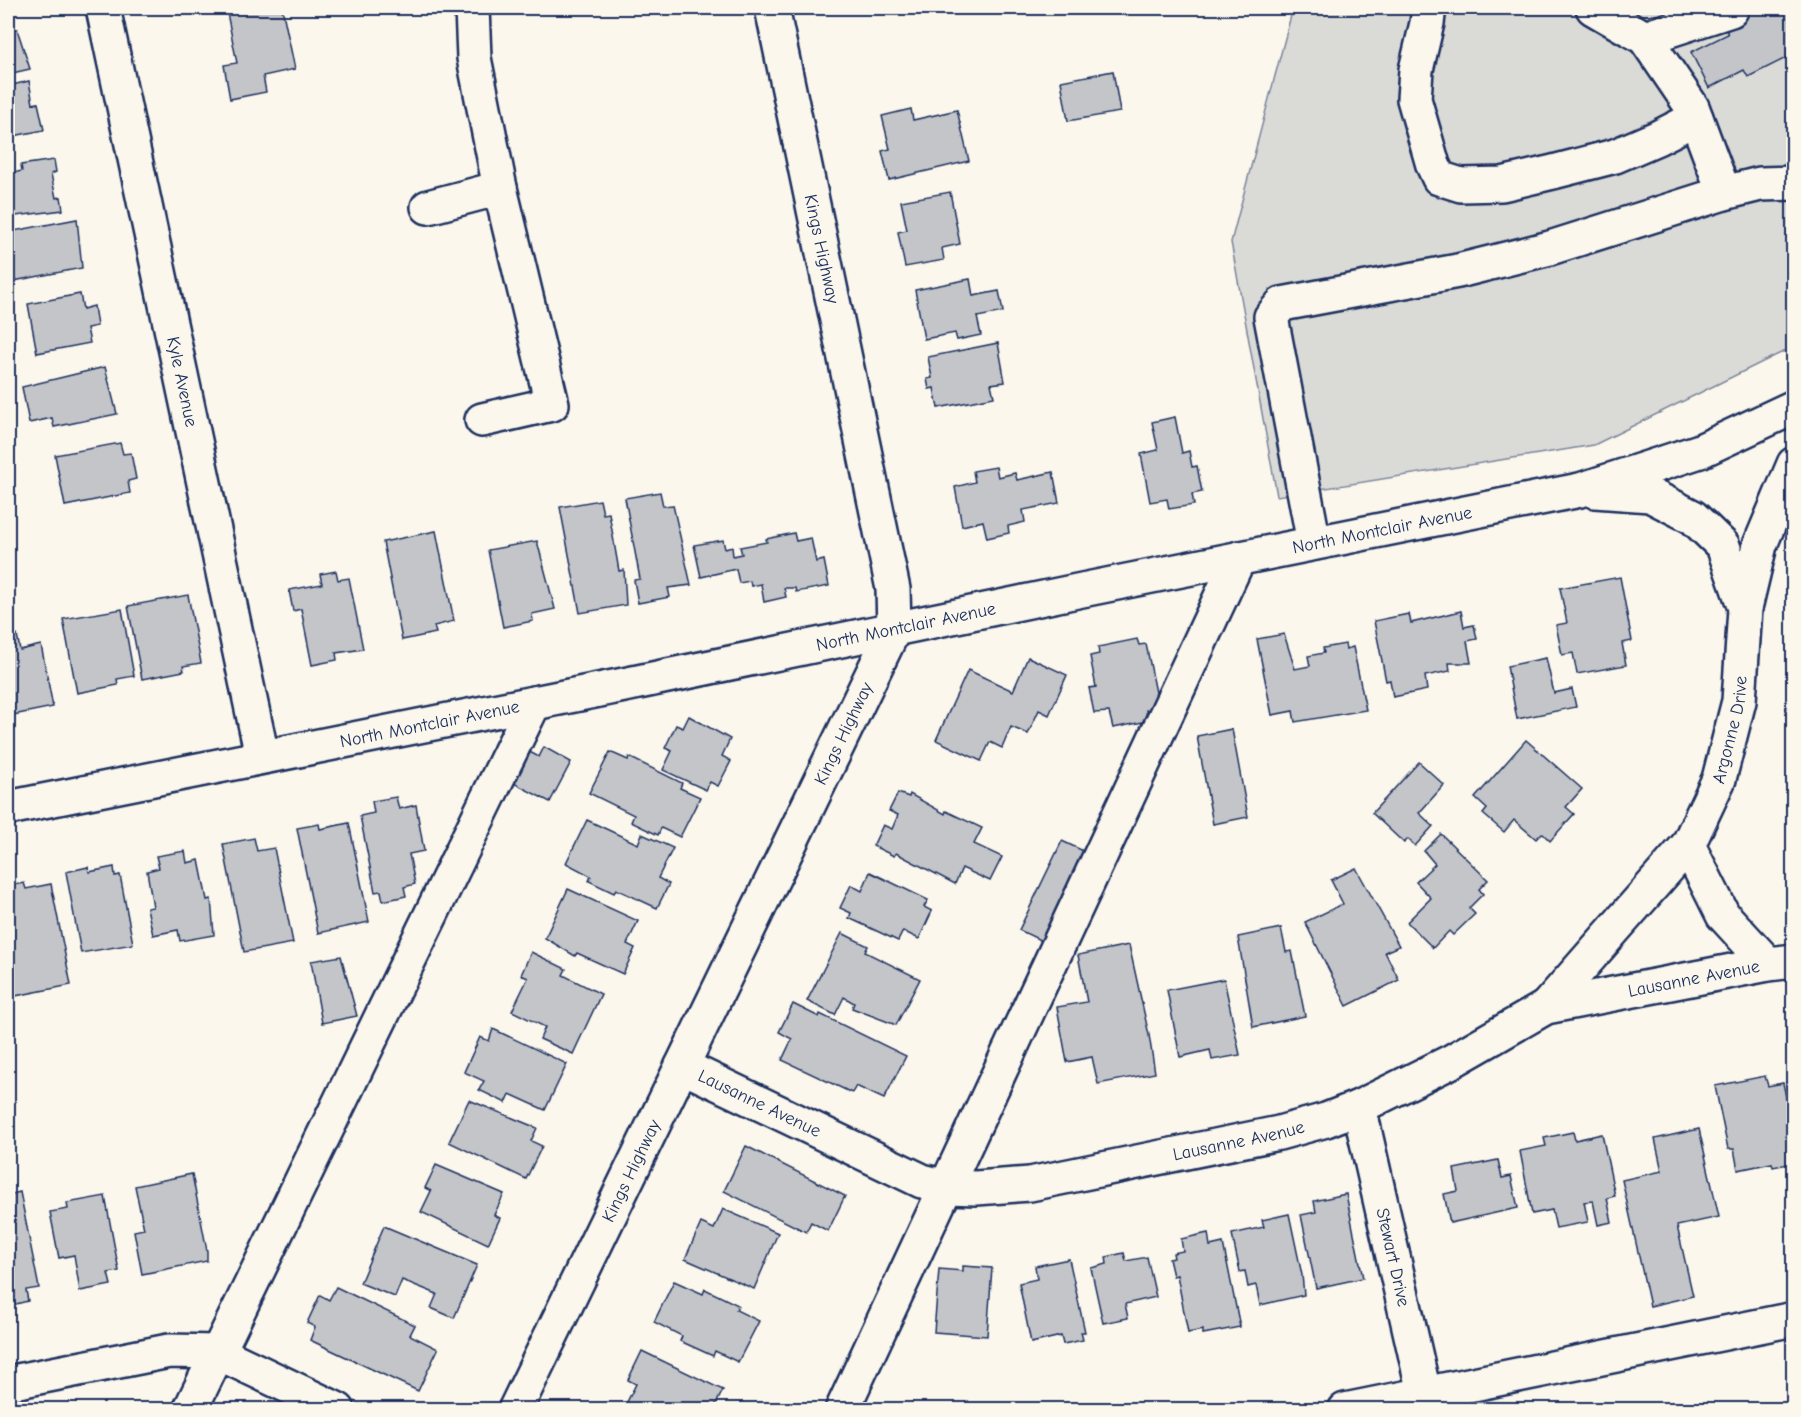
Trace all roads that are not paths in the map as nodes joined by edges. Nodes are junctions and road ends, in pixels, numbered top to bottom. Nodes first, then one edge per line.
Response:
1 (103, 8) edge
2 (472, 8) edge
3 (772, 8) edge
4 (1429, 8) edge
5 (1593, 8) edge
6 (1731, 10) dead end
7 (1645, 38) junction
8 (1696, 118) junction
9 (1794, 183) edge
10 (500, 188) junction
11 (1724, 193) junction
12 (428, 207) dead end
13 (1794, 406) edge
14 (482, 420) dead end
15 (1794, 464) edge
16 (1580, 490) junction
17 (1314, 543) junction
18 (1239, 558) junction
19 (1745, 608) junction
20 (894, 629) junction
21 (534, 703) junction
22 (262, 756) junction
23 (8, 808) edge
24 (1688, 844) junction
25 (1781, 963) edge
26 (1546, 1007) junction
27 (682, 1066) junction
28 (1359, 1107) junction
29 (947, 1187) junction
30 (1794, 1319) edge
31 (217, 1352) junction
32 (8, 1383) edge
33 (1427, 1402) edge
34 (190, 1410) edge
35 (338, 1410) edge
36 (515, 1410) edge
37 (842, 1410) edge
38 (1345, 1410) edge

1 - 22 street, Kyle Avenue
2 - 10 street
3 - 20 street, Kings Highway
4 - 8 street
5 - 7 street
6 - 7 street
7 - 8 street
8 - 11 street
9 - 11 street
10 - 12 street
10 - 14 street
11 - 17 street
13 - 16 street, North Montclair Avenue
15 - 19 street, Argonne Drive
16 - 17 street, North Montclair Avenue
16 - 19 street, Argonne Drive
17 - 18 street, North Montclair Avenue
18 - 20 street, North Montclair Avenue
18 - 29 street
19 - 24 street, Argonne Drive
20 - 21 street, North Montclair Avenue
20 - 27 street, Kings Highway
21 - 22 street, North Montclair Avenue
21 - 31 street
22 - 23 street, North Montclair Avenue
24 - 25 street
24 - 26 street, Argonne Drive
25 - 26 street, Lausanne Avenue
26 - 28 street, Lausanne Avenue
27 - 29 street, Lausanne Avenue
27 - 36 street, Kings Highway
28 - 29 street, Lausanne Avenue
28 - 33 street, Stewart Drive
29 - 37 street
30 - 33 street
31 - 32 street
31 - 34 street
31 - 35 street
33 - 38 street

